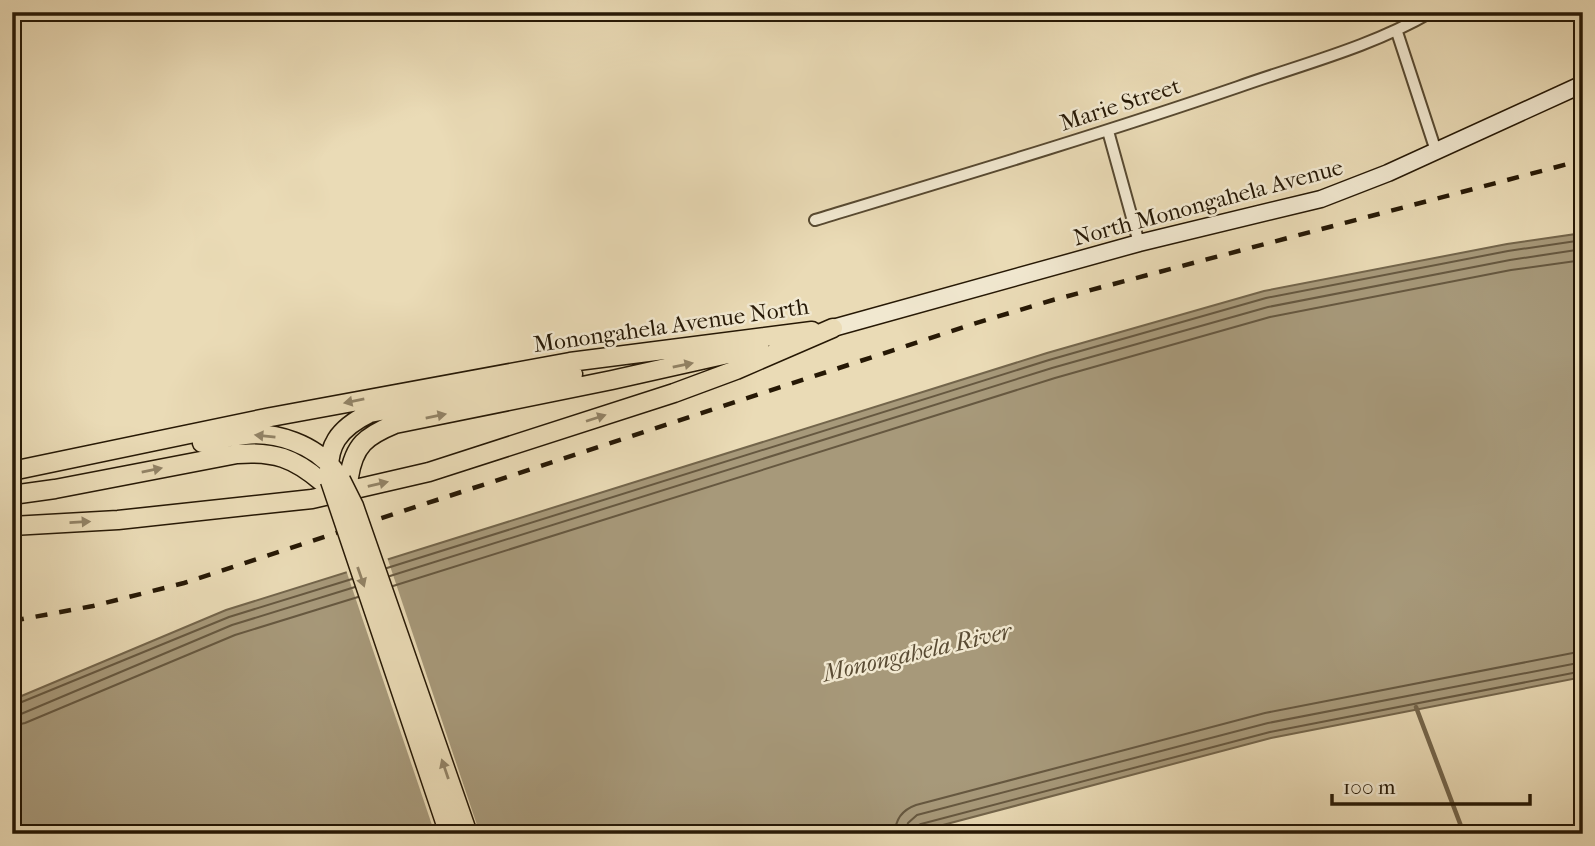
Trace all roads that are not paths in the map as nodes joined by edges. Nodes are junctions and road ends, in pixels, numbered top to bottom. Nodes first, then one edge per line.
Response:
1 (1431, 12) edge
2 (1396, 32) junction
3 (1583, 84) edge
4 (1108, 131) junction
5 (1436, 151) junction
6 (816, 220) dead end
7 (1139, 243) junction
8 (833, 328) junction
9 (686, 348) junction
10 (327, 462) junction
11 (12, 473) edge
12 (336, 480) junction
13 (12, 495) edge
14 (347, 509) junction
15 (12, 526) edge
16 (449, 834) edge
17 (468, 834) edge

1 - 2 street, Marie Street
2 - 4 street, Marie Street
2 - 5 street
3 - 5 main road, North Monongahela Avenue
4 - 6 street, Marie Street
4 - 7 street
5 - 7 main road, North Monongahela Avenue
7 - 8 main road, North Monongahela Avenue
8 - 9 main road, Monongahela Avenue North
12 -> 8 main road
15 -> 8 main road, Monongahela Avenue North
9 - 10 main road
9 -> 11 main road, Monongahela Avenue North
10 -> 11 main road
10 - 12 main road
13 -> 12 main road
12 - 14 main road, bridge
12 - 14 main road, bridge
14 -> 16 main road, bridge
17 -> 14 main road, bridge

